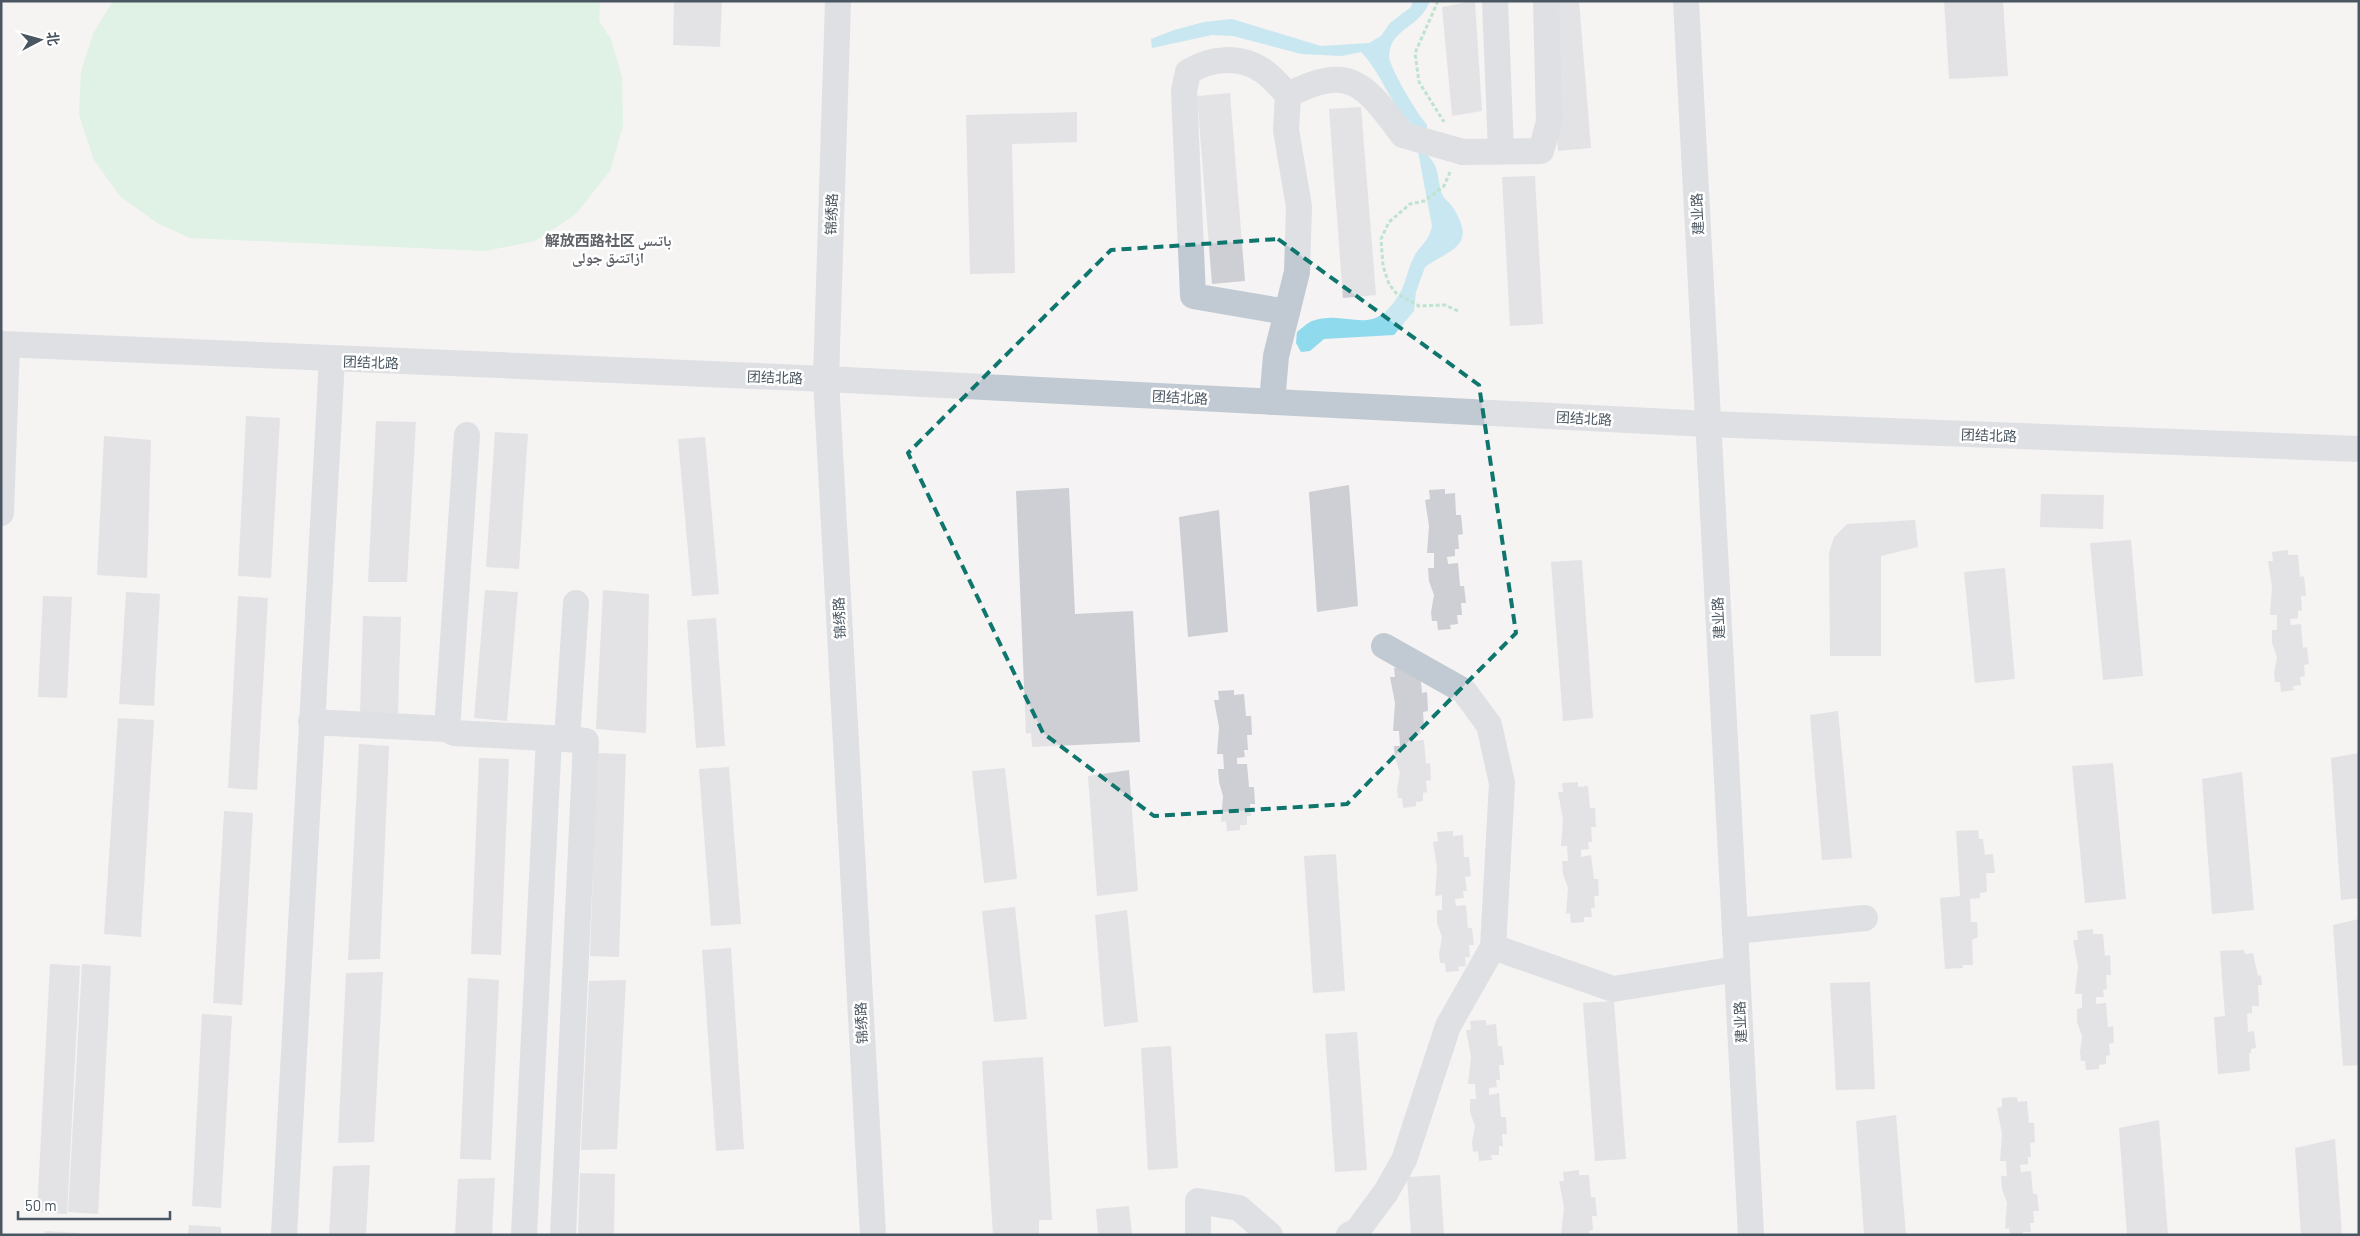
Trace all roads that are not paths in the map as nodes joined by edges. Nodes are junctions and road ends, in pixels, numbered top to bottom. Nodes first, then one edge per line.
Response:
1 (838, 1) edge
2 (1495, 1) edge
3 (1546, 1) edge
4 (1686, 1) edge
5 (1288, 95) junction
6 (1501, 151) junction
7 (1287, 312) junction
8 (4, 345) edge
9 (332, 360) junction
10 (826, 379) junction
11 (1272, 402) junction
12 (1708, 424) junction
13 (467, 434) dead end
14 (2359, 449) edge
15 (1, 513) edge
16 (576, 603) dead end
17 (1384, 646) dead end
18 (312, 722) junction
19 (446, 728) junction
20 (558, 739) junction
21 (1865, 918) dead end
22 (1735, 931) junction
23 (1493, 947) junction
24 (1737, 969) junction
25 (284, 1235) edge
26 (524, 1235) edge
27 (563, 1235) edge
28 (873, 1235) edge
29 (1198, 1235) edge
30 (1270, 1235) edge
31 (1350, 1235) edge
32 (1751, 1235) edge

1 - 10 street, 锦绣路
2 - 6 street
3 - 6 street
4 - 12 street, 建业路
5 - 6 street, bridge
5 - 7 street
5 - 7 street
7 - 11 street
8 - 9 street, 团结北路
8 - 15 street
9 - 10 street, 团结北路
9 - 18 street
10 - 11 street, 团结北路
10 - 28 street, 锦绣路
11 - 12 street, 团结北路
12 - 14 street, 团结北路
12 - 22 street, 建业路
13 - 19 street
16 - 20 street
17 - 23 street
18 - 19 street
18 - 25 street
19 - 20 street
20 - 26 street
20 - 27 street
21 - 22 street
22 - 24 street, 建业路
23 - 24 street
23 - 31 street
24 - 32 street, 建业路
29 - 30 street

